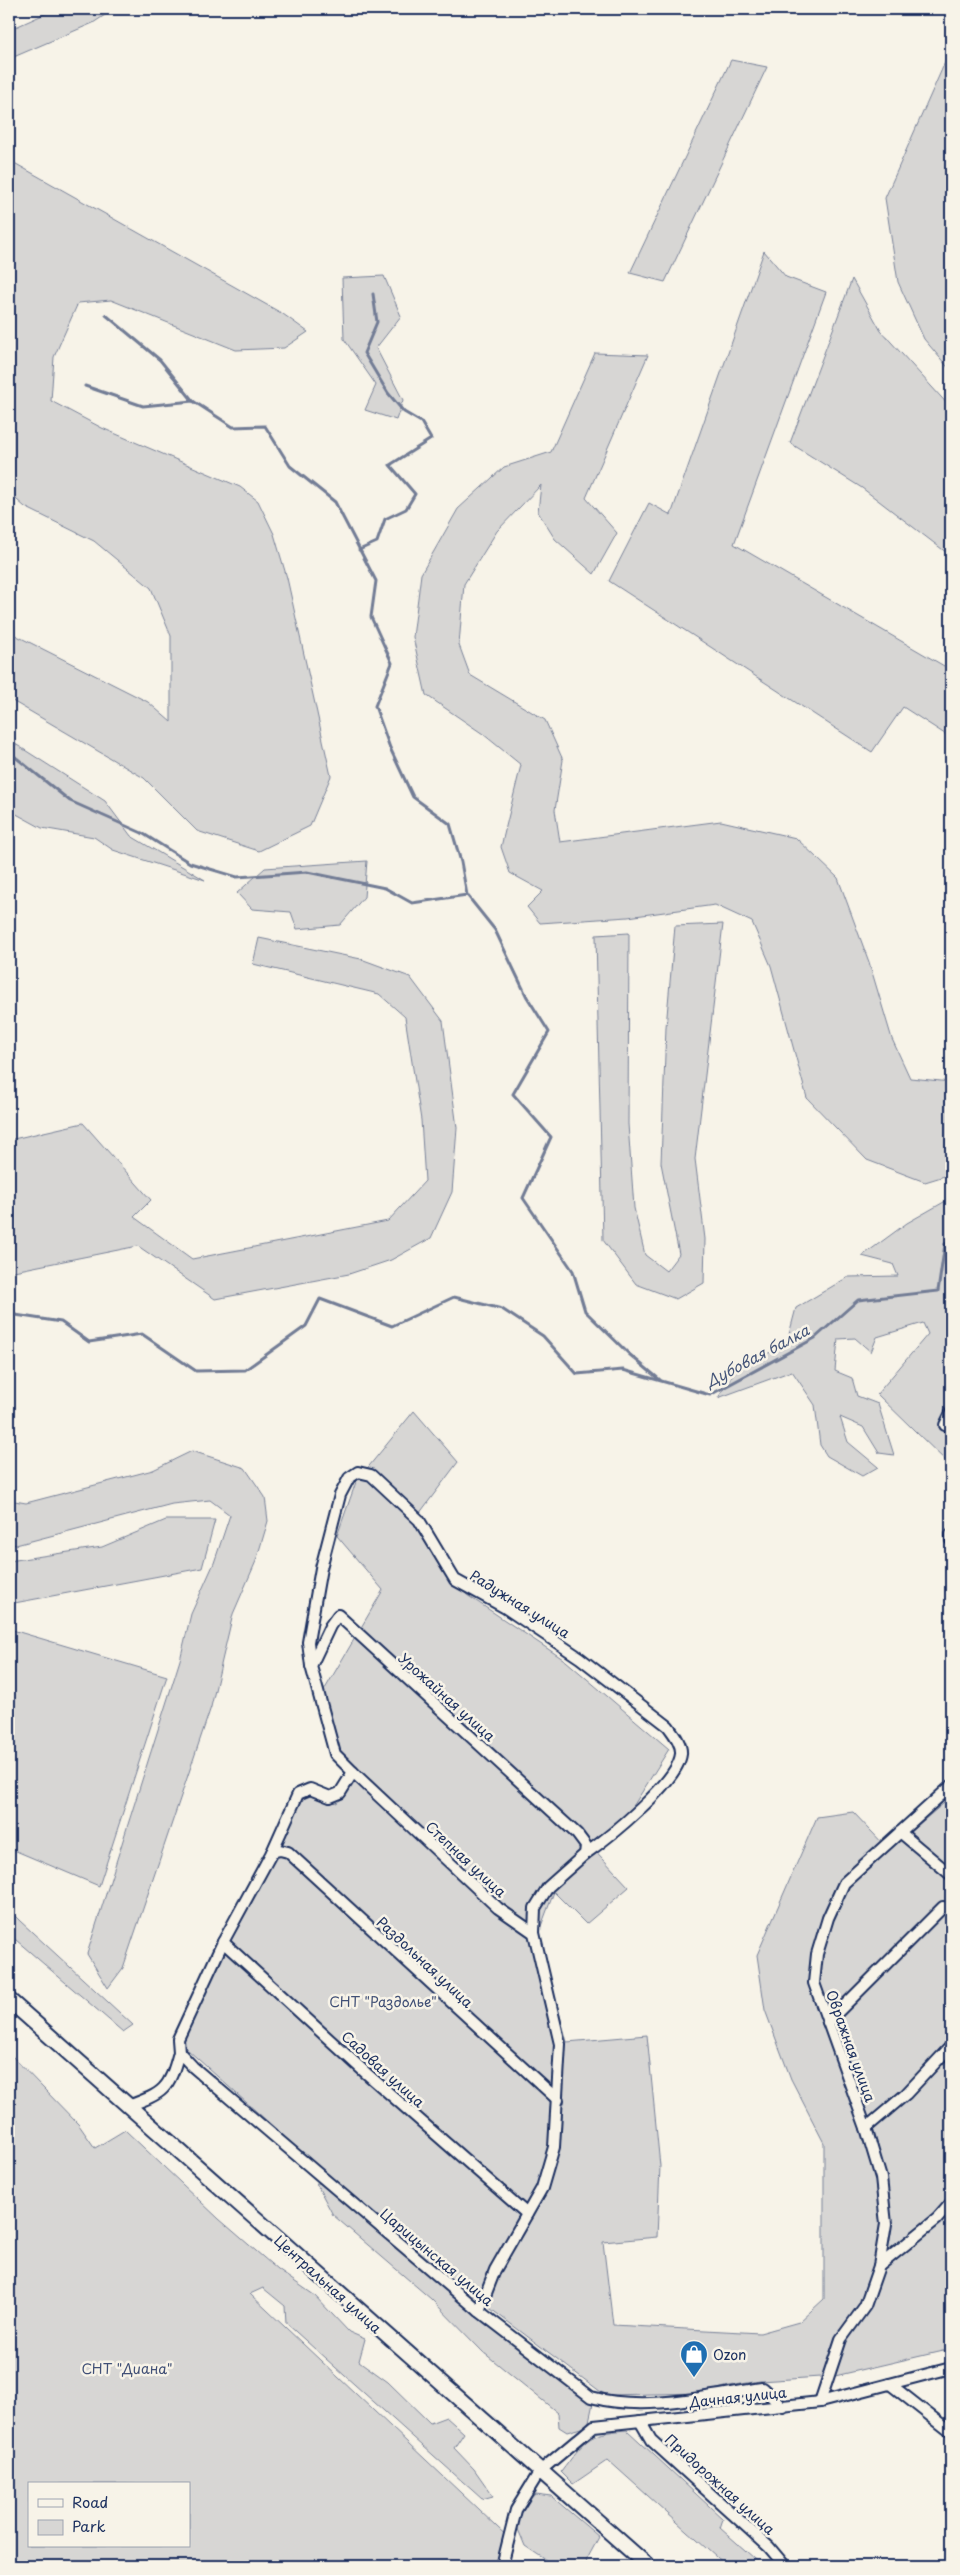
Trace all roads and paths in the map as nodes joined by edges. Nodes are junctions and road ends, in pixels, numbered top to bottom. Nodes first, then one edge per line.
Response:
1 (951, 1413) edge
2 (945, 1425) dead end
3 (951, 1534) edge
4 (951, 1541) edge
5 (311, 1666) junction
6 (353, 1772) junction
7 (951, 1786) edge
8 (900, 1832) junction
9 (272, 1852) junction
10 (585, 1854) junction
11 (951, 1875) edge
12 (943, 1906) dead end
13 (534, 1933) junction
14 (223, 1942) junction
15 (9, 2000) edge
16 (828, 2022) junction
17 (951, 2046) edge
18 (179, 2052) junction
19 (558, 2100) junction
20 (128, 2106) junction
21 (866, 2128) junction
22 (951, 2203) edge
23 (527, 2214) junction
24 (879, 2266) junction
25 (480, 2311) junction
26 (951, 2368) edge
27 (890, 2384) junction
28 (820, 2402) junction
29 (783, 2407) junction
30 (640, 2421) junction
31 (951, 2432) edge
32 (540, 2471) junction
33 (502, 2566) edge
34 (648, 2566) edge
35 (785, 2566) edge

1 - 2 street
3 - 4 street
5 - 6 street
5 - 10 street, Урожайная улица
5 - 10 street, Радужная улица
6 - 9 street
6 - 13 street, Степная улица
7 - 8 street, Овражная улица
8 - 11 street
8 - 16 street, Овражная улица
9 - 14 street
9 - 19 street, Раздольная улица
10 - 13 street
12 - 16 street
13 - 19 street
14 - 18 street
14 - 23 street, Садовая улица
15 - 20 street, Центральная улица
16 - 21 street, Овражная улица
17 - 21 street
18 - 20 street
18 - 25 street, Царицынская улица
19 - 23 street
20 - 32 street, Центральная улица
21 - 24 street, Овражная улица
22 - 24 street
23 - 25 street
24 - 28 street, Овражная улица
25 - 29 street, Царицынская улица
26 - 27 street, Дачная улица
27 - 28 street, Дачная улица
27 - 31 street
28 - 29 street, Дачная улица
29 - 30 street, Дачная улица
30 - 32 street, Дачная улица
30 - 35 street, Придорожная улица
32 - 33 street, Дачная улица
32 - 34 street, Центральная улица

